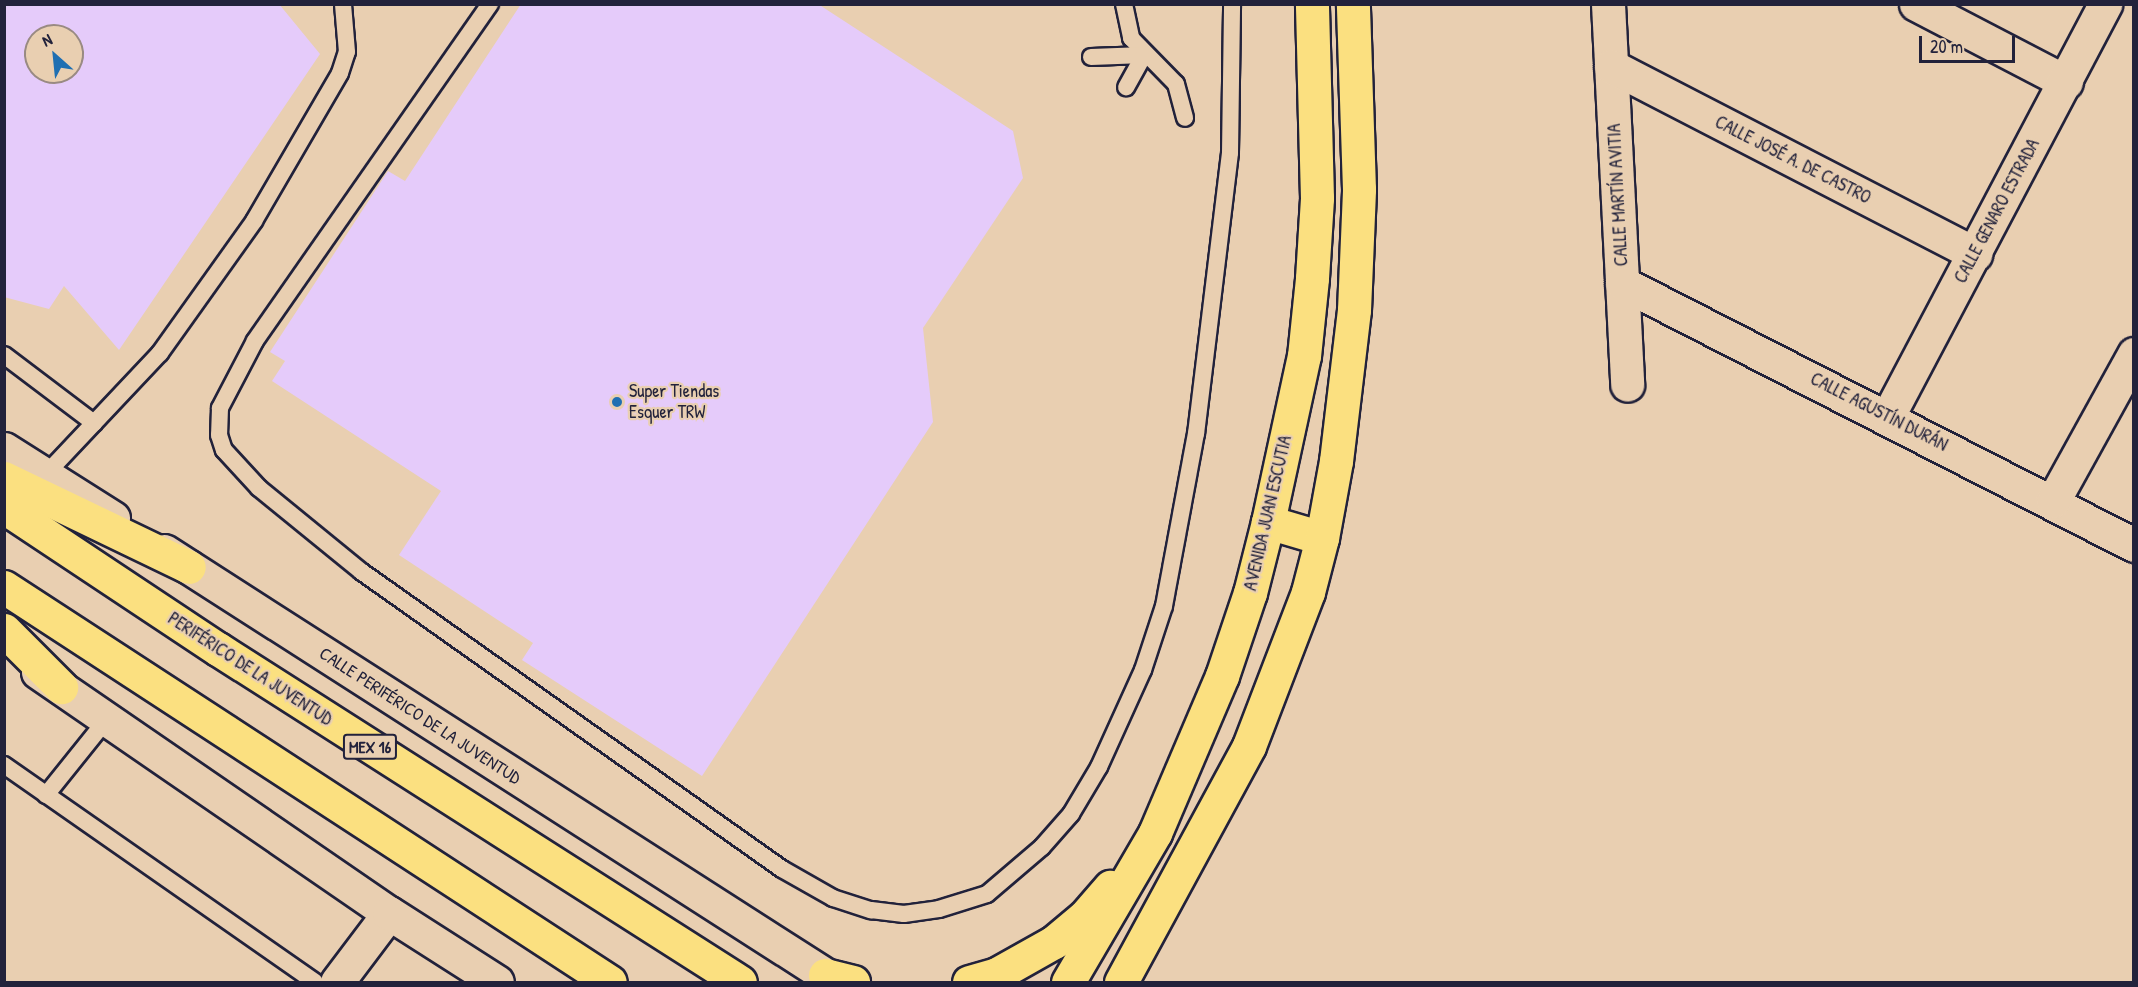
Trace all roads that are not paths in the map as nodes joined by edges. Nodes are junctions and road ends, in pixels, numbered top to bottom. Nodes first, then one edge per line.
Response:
1 (343, 4) edge
2 (490, 4) edge
3 (1124, 4) edge
4 (1232, 4) edge
5 (1312, 4) edge
6 (1353, 4) edge
7 (1608, 4) edge
8 (1916, 4) edge
9 (2105, 4) edge
10 (1144, 55) junction
11 (1091, 57) dead end
12 (1611, 66) junction
13 (2066, 82) junction
14 (1126, 87) dead end
15 (1185, 118) dead end
16 (1975, 254) junction
17 (1622, 283) junction
18 (2133, 354) edge
19 (4, 355) edge
20 (1627, 386) dead end
21 (1888, 416) junction
22 (94, 423) junction
23 (4, 448) edge
24 (45, 475) junction
25 (4, 478) edge
26 (2053, 501) junction
27 (4, 507) edge
28 (1268, 522) junction
29 (1322, 538) junction
30 (2133, 545) edge
31 (189, 567) junction
32 (4, 587) edge
33 (4, 630) edge
34 (4, 649) edge
35 (61, 687) junction
36 (108, 718) junction
37 (4, 765) edge
38 (46, 795) junction
39 (1155, 833) junction
40 (389, 913) junction
41 (1153, 925) junction
42 (838, 980) edge
43 (315, 982) edge
44 (337, 982) edge
45 (497, 982) edge
46 (610, 982) edge
47 (740, 982) edge
48 (969, 982) edge
49 (1068, 982) edge
50 (1121, 982) edge
51 (1146, 982) edge

1 - 22 lane
2 - 4 lane
3 - 10 lane
5 - 28 main road, AVENIDA JUAN ESCUTIA
6 - 29 main road
7 - 12 street, CALLE MARTÍN AVITIA
8 - 13 street
9 - 13 street, CALLE GENARO ESTRADA
10 - 11 lane
10 - 14 lane
10 - 15 lane
12 - 16 street, CALLE JOSÉ A. DE CASTRO
12 - 17 street, CALLE MARTÍN AVITIA
13 - 16 street, CALLE GENARO ESTRADA
16 - 21 street, CALLE GENARO ESTRADA
17 - 20 street, CALLE MARTÍN AVITIA
17 - 21 street, CALLE AGUSTÍN DURÁN
18 - 26 street
19 - 22 lane
21 - 26 street, CALLE AGUSTÍN DURÁN
22 - 24 lane
23 - 24 street, CALLE PERIFÉRICO DE LA JUVENTUD
24 - 31 street, CALLE PERIFÉRICO DE LA JUVENTUD
25 - 31 main road
26 - 30 street, CALLE AGUSTÍN DURÁN
27 - 47 main road, PERIFÉRICO DE LA JUVENTUD / MEX 16
28 - 29 main road
28 - 39 main road, AVENIDA JUAN ESCUTIA
29 - 41 main road
31 - 42 street, CALLE PERIFÉRICO DE LA JUVENTUD
32 - 46 main road
33 - 35 main road
34 - 35 street
35 - 36 street
36 - 38 lane
36 - 40 street
37 - 38 lane
38 - 43 lane
39 - 48 main road
39 - 49 main road, AVENIDA JUAN ESCUTIA
40 - 44 street
40 - 45 street
41 - 50 main road
41 - 51 main road

